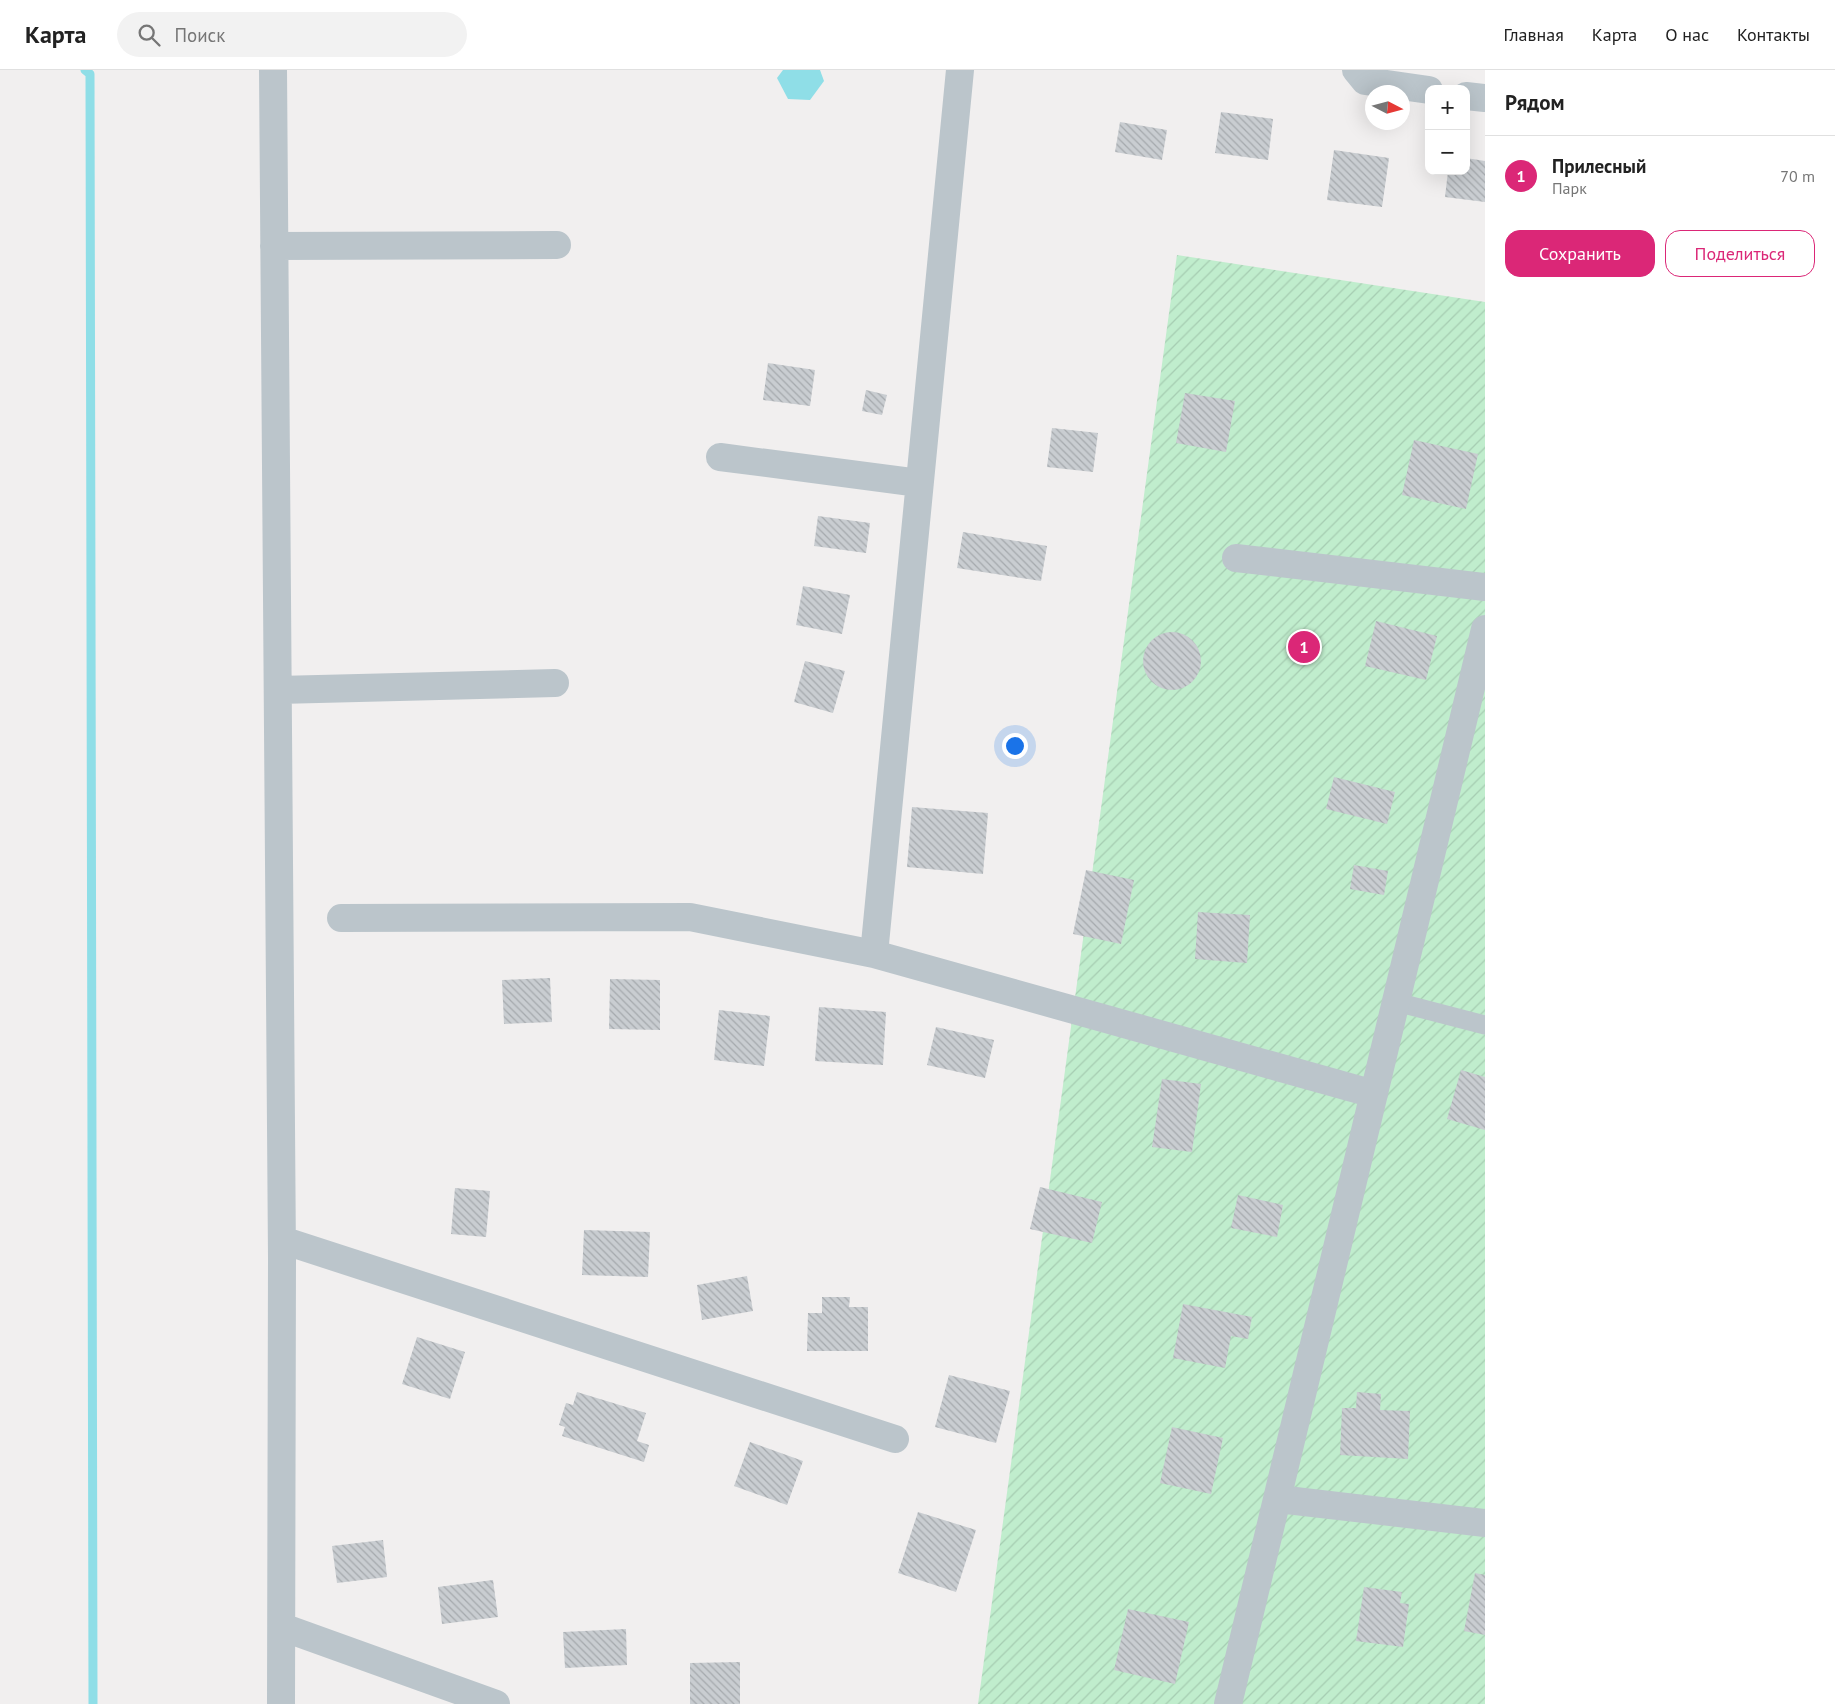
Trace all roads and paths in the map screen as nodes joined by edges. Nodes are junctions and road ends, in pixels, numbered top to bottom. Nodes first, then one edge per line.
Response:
1 (273, 70) edge
2 (960, 70) edge
3 (1356, 70) edge
4 (1425, 89) edge
5 (1470, 96) edge
6 (1485, 98) edge
7 (557, 245) dead end
8 (274, 246) junction
9 (720, 457) dead end
10 (919, 483) junction
11 (1236, 558) dead end
12 (1485, 587) edge
13 (1485, 629) edge
14 (555, 683) dead end
15 (278, 690) junction
16 (341, 918) dead end
17 (874, 954) junction
18 (1396, 1002) junction
19 (1485, 1025) edge
20 (1374, 1094) junction
21 (282, 1240) junction
22 (895, 1439) dead end
23 (1278, 1499) junction
24 (1485, 1523) edge
25 (282, 1627) junction
26 (282, 1704) edge
27 (496, 1704) edge
28 (1228, 1704) edge

1 - 8 street
2 - 10 street
3 - 4 street
5 - 6 street
7 - 8 street
8 - 15 street
9 - 10 street
10 - 17 street
11 - 12 street
13 - 18 street
14 - 15 street
15 - 21 street
16 - 17 street
17 - 20 street
18 - 19 lane
18 - 20 street
20 - 23 street
21 - 22 street
21 - 25 street
23 - 24 street
23 - 28 street
25 - 26 street
25 - 27 street

